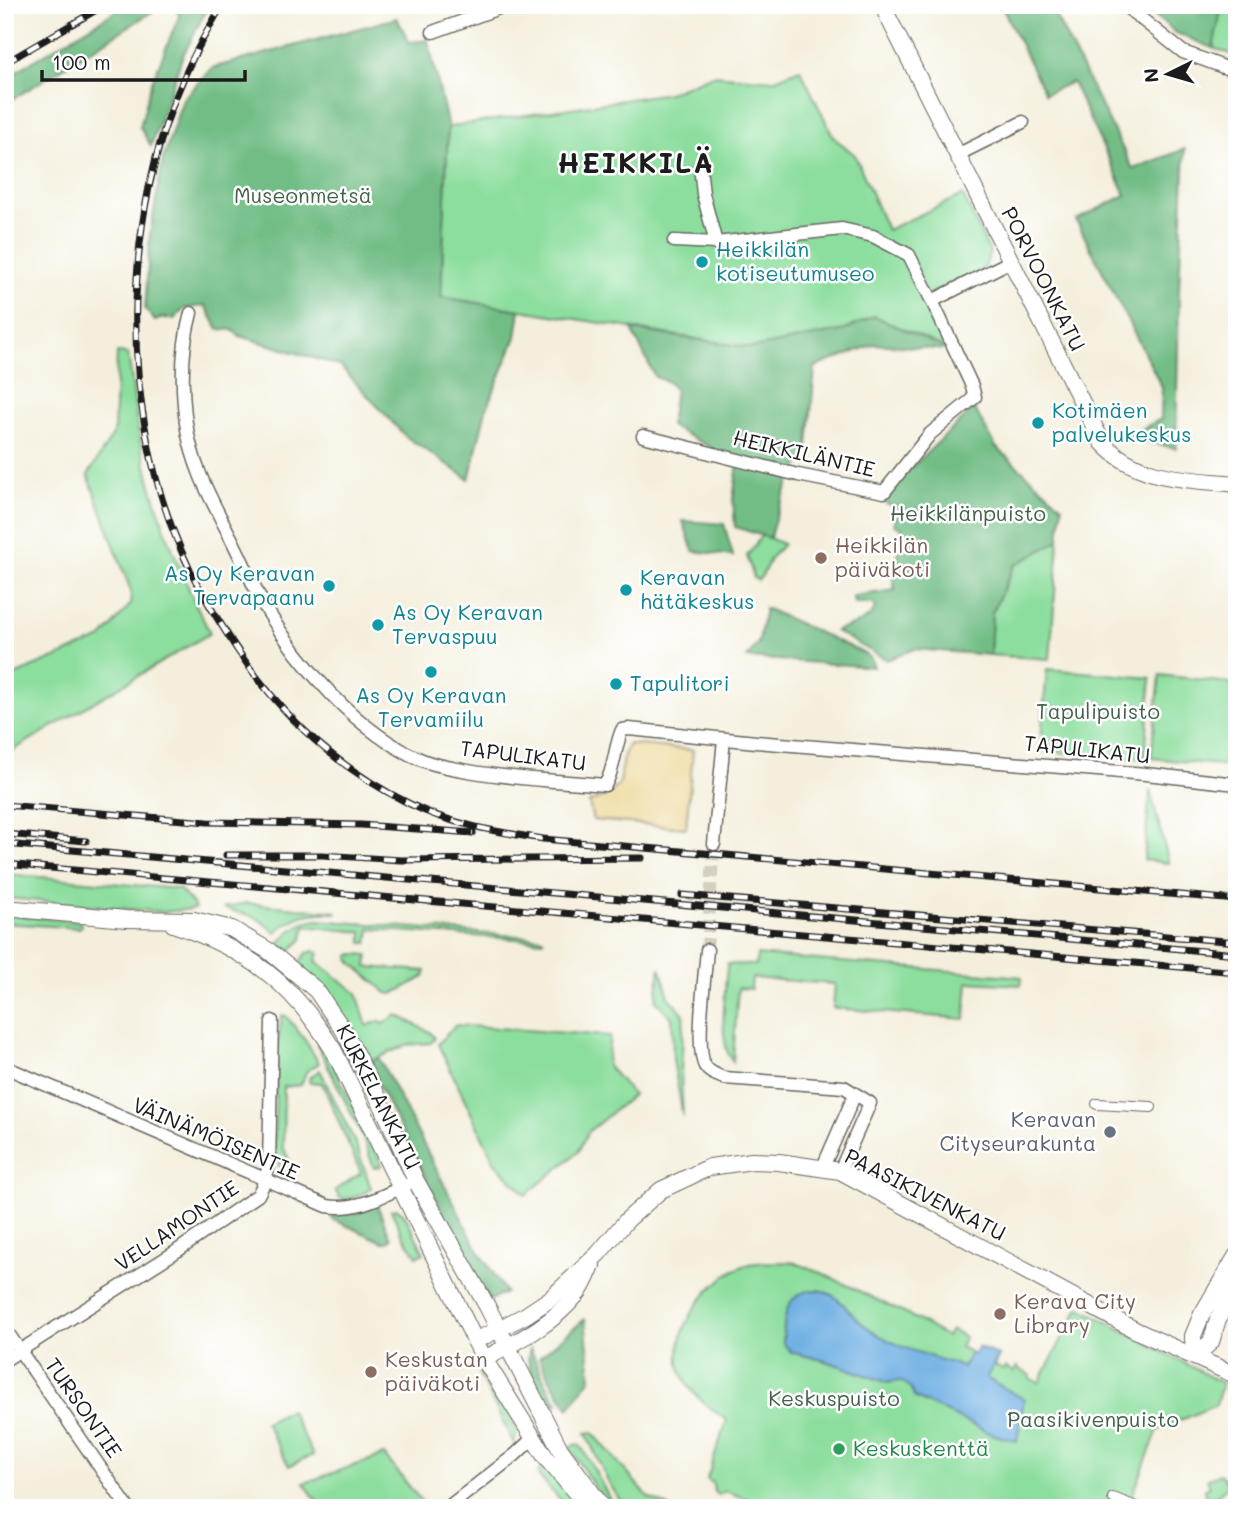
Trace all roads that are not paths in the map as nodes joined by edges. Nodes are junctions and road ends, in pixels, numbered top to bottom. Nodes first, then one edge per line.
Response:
1 (507, 5) edge
2 (881, 5) edge
3 (1124, 5) edge
4 (433, 32) dead end
5 (1237, 72) edge
6 (1023, 121) dead end
7 (957, 155) junction
8 (700, 166) dead end
9 (674, 241) dead end
10 (716, 243) junction
11 (1011, 261) junction
12 (932, 301) junction
13 (191, 313) dead end
14 (643, 436) dead end
15 (1237, 484) edge
16 (724, 738) junction
17 (1237, 784) edge
18 (714, 844) tunnel mouth
19 (5, 908) edge
20 (163, 921) junction
21 (707, 950) tunnel mouth
22 (272, 1021) dead end
23 (5, 1068) edge
24 (855, 1094) junction
25 (1097, 1104) dead end
26 (1151, 1107) dead end
27 (823, 1167) junction
28 (840, 1171) junction
29 (265, 1181) junction
30 (416, 1181) junction
31 (400, 1188) junction
32 (598, 1254) junction
33 (1237, 1255) edge
34 (1237, 1283) edge
35 (5, 1329) edge
36 (497, 1330) junction
37 (475, 1340) junction
38 (506, 1348) junction
39 (20, 1350) junction
40 (1194, 1357) junction
41 (484, 1359) junction
42 (5, 1360) edge
43 (1237, 1376) edge
44 (533, 1438) junction
45 (1113, 1498) dead end
46 (128, 1508) edge
47 (447, 1508) edge
48 (589, 1508) edge
49 (603, 1508) edge
50 (1139, 1508) edge

1 - 4 street
2 - 7 street, PORVOONKATU
3 - 5 street
6 - 7 street
7 - 11 street, PORVOONKATU
8 - 10 street
9 - 10 street
10 - 12 street
11 - 12 street
11 - 15 street, PORVOONKATU
12 - 14 street, HEIKKILÄNTIE
13 - 16 street, TAPULIKATU
16 - 17 street, TAPULIKATU
16 - 18 street
19 - 20 street, KURKELANKATU
20 - 30 street, KURKELANKATU
20 - 31 street, KURKELANKATU
21 - 24 street
22 - 29 street, VELLAMONTIE
23 - 29 street, VÄINÄMÖISENTIE
24 - 27 street
24 - 28 street
25 - 26 street
27 - 28 street, PAASIKIVENKATU
27 - 32 street, PAASIKIVENKATU
28 - 40 street, PAASIKIVENKATU
29 - 31 street, VÄINÄMÖISENTIE
29 - 39 street, VELLAMONTIE
30 - 31 street, VÄINÄMÖISENTIE
30 - 36 street, KURKELANKATU
31 - 37 street, KURKELANKATU
32 - 36 street, PAASIKIVENKATU
32 - 38 street, PAASIKIVENKATU
33 - 40 street
34 - 40 street
35 - 39 street, TURSONTIE
36 - 37 street, PAASIKIVENKATU
36 - 38 street, KURKELANKATU
37 - 41 street, KURKELANKATU
38 - 41 street, PAASIKIVENKATU
38 - 49 street, KURKELANKATU
39 - 42 street, VELLAMONTIE
39 - 46 street, TURSONTIE
40 - 43 street, PAASIKIVENKATU
41 - 44 street, KURKELANKATU
44 - 47 street
44 - 48 street, KURKELANKATU
45 - 50 street

